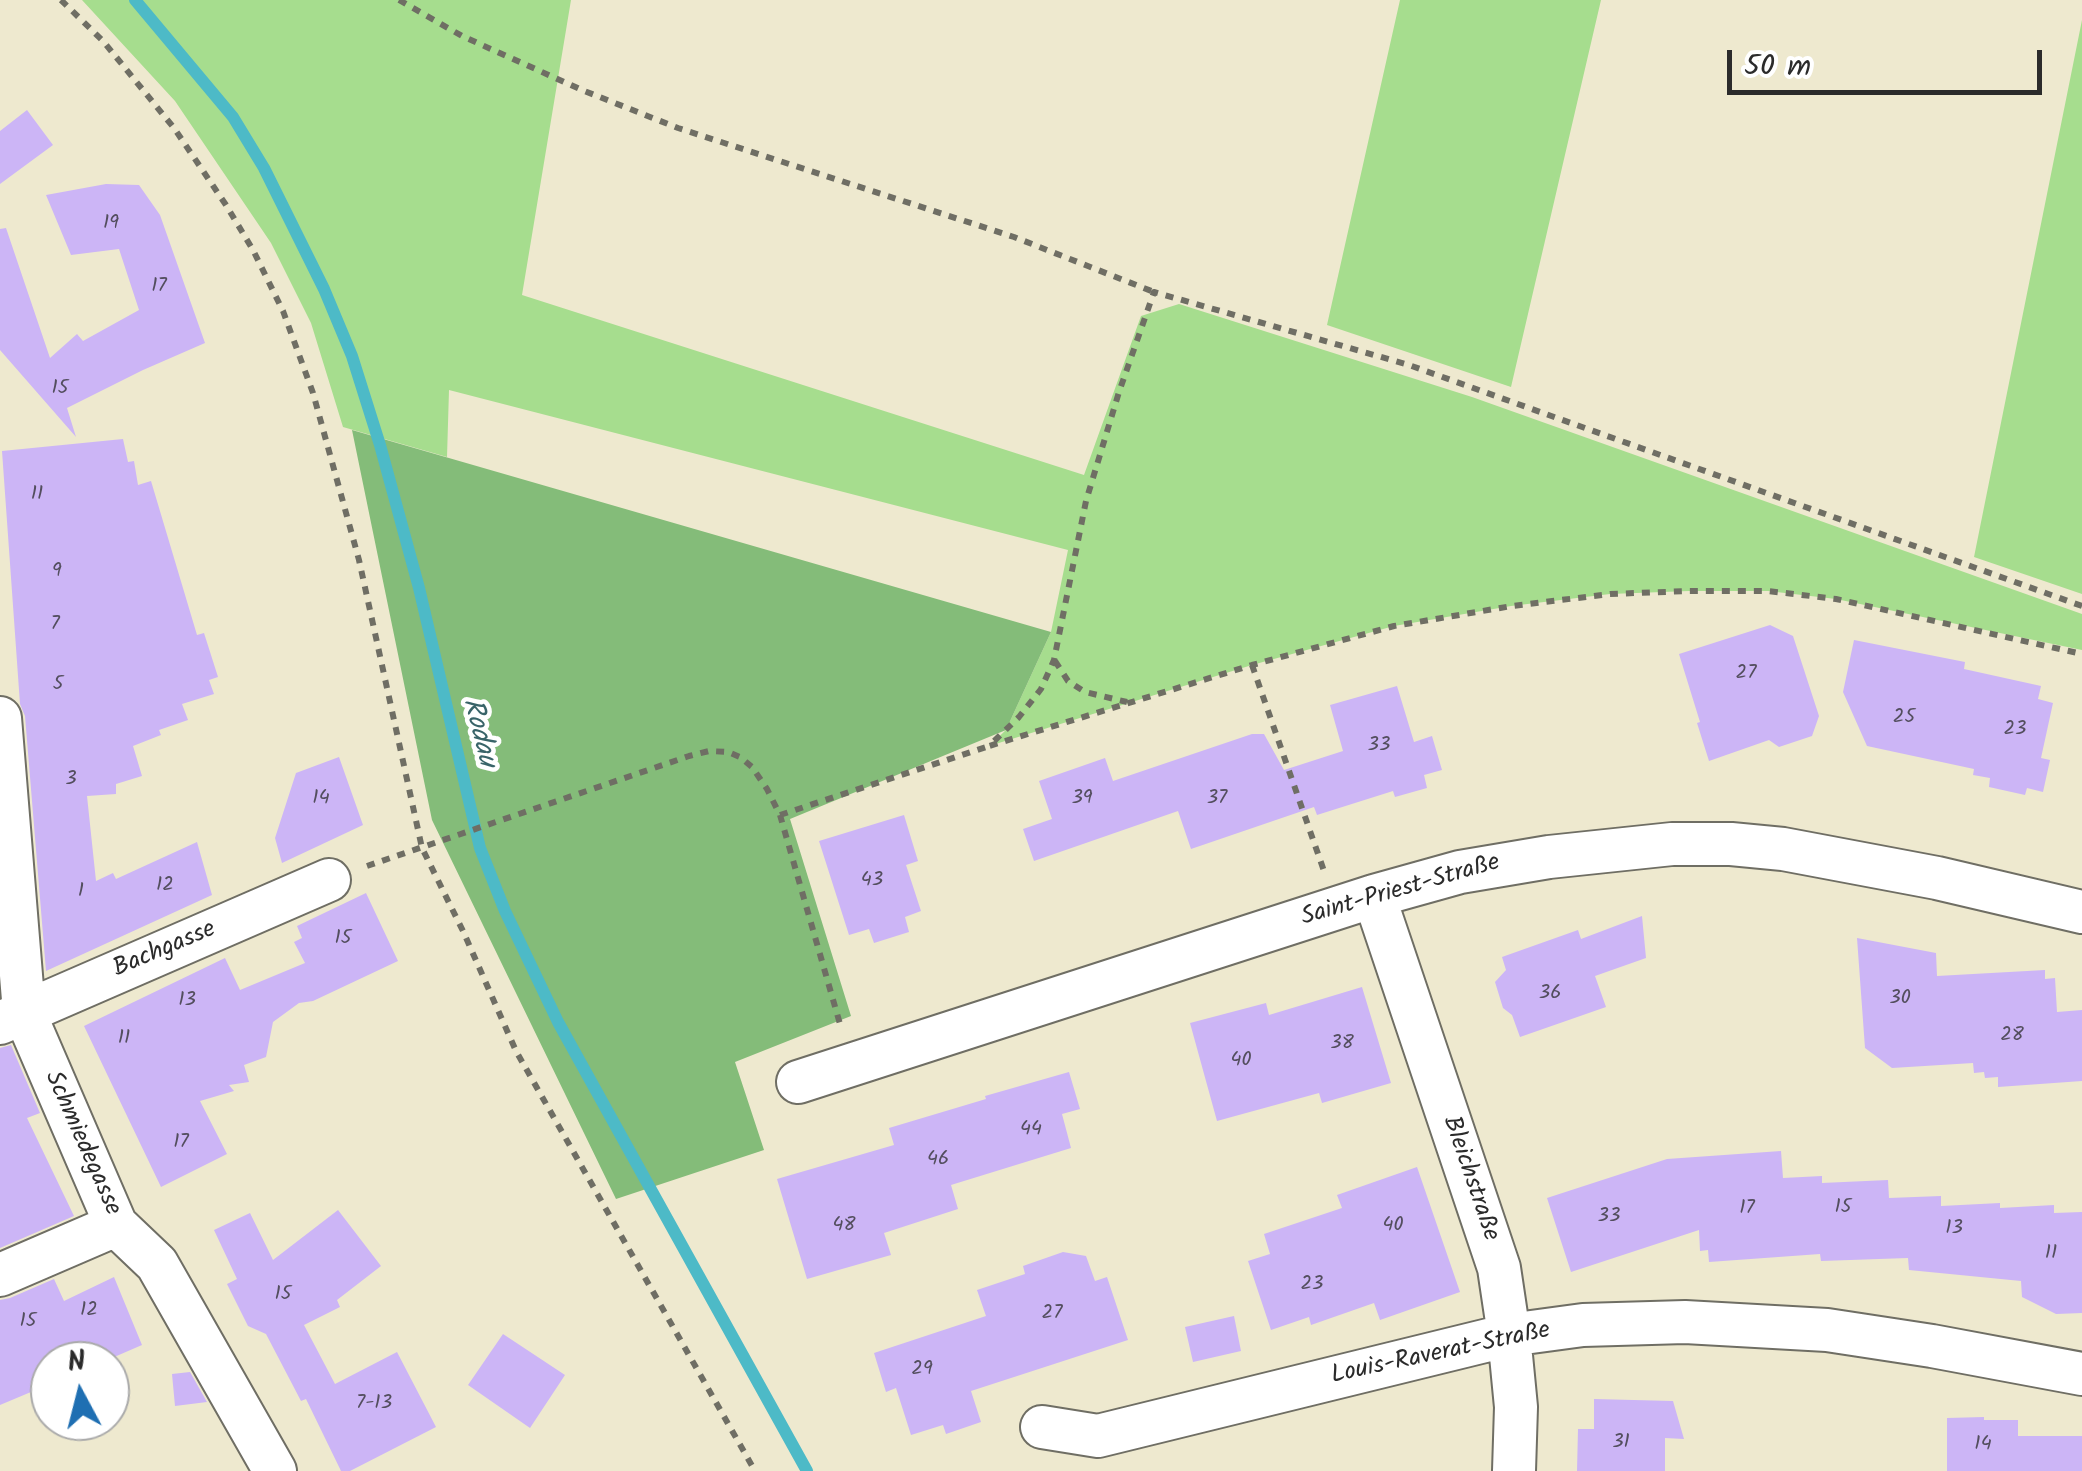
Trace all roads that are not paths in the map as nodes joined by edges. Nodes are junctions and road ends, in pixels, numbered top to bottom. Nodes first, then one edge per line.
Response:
1 (0, 718) edge
2 (330, 880) road end
3 (1355, 903) junction
4 (2082, 912) edge
5 (12, 1018) edge
6 (798, 1082) dead end
7 (116, 1225) junction
8 (0, 1275) edge
9 (1510, 1335) junction
10 (2082, 1374) edge
11 (1042, 1427) dead end
12 (275, 1471) edge
13 (1514, 1471) edge

1 - 5 street, Schmiedegasse
2 - 5 street, Bachgasse
3 - 4 street, Saint-Priest-Straße
3 - 6 street, Saint-Priest-Straße
3 - 9 street, Bleichstraße
5 - 7 street, Schmiedegasse
7 - 8 street
7 - 12 street, Schmiedegasse
9 - 10 street, Louis-Raverat-Straße
9 - 11 street, Louis-Raverat-Straße
9 - 13 street, Bleichstraße

